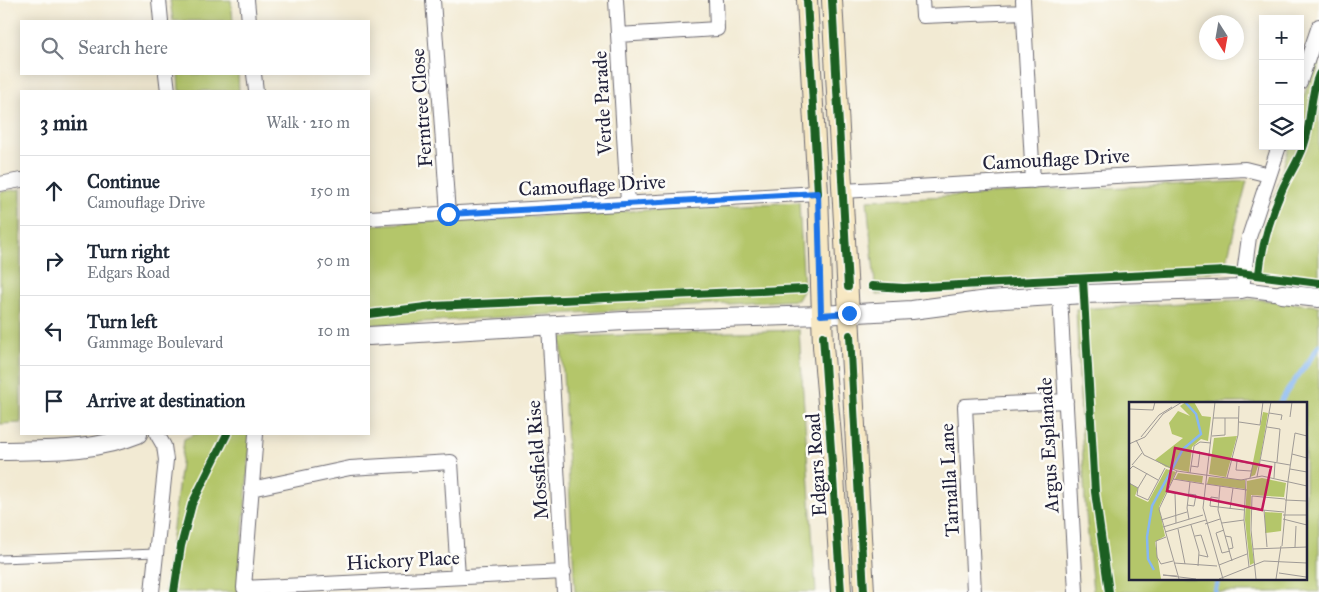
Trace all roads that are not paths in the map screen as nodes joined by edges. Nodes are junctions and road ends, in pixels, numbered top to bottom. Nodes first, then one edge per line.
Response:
1 (158, 0) edge
2 (247, 0) edge
3 (433, 0) edge
4 (616, 0) edge
5 (716, 0) edge
6 (807, 0) edge
7 (832, 0) edge
8 (922, 0) edge
9 (1023, 6) edge
10 (161, 20) edge
11 (249, 20) edge
12 (1319, 26) edge
13 (618, 35) junction
14 (1304, 70) edge
15 (166, 75) edge
16 (254, 75) edge
17 (168, 90) edge
18 (256, 90) edge
19 (1278, 150) edge
20 (1269, 175) junction
21 (20, 180) edge
22 (1033, 181) junction
23 (0, 184) edge
24 (843, 191) junction
25 (818, 193) junction
26 (628, 203) junction
27 (448, 214) junction
28 (370, 218) edge
29 (1242, 289) junction
30 (1282, 294) joint
31 (1060, 296) junction
32 (1319, 298) edge
33 (849, 313) junction
34 (821, 315) junction
35 (549, 325) junction
36 (370, 336) edge
37 (1066, 401) junction
38 (136, 435) edge
39 (158, 435) edge
40 (256, 435) edge
41 (0, 451) edge
42 (251, 489) junction
43 (156, 553) junction
44 (0, 559) edge
45 (564, 572) junction
46 (458, 577) junction
47 (152, 592) edge
48 (564, 592) edge
49 (840, 592) edge
50 (864, 592) edge
51 (974, 592) edge
52 (1076, 592) edge

1 - 10 street
2 - 11 street
3 - 27 street, Ferntree Close
4 - 13 street, Verde Parade
5 - 13 street
6 - 25 main road, Edgars Road
7 - 24 main road, Edgars Road
8 - 9 street
9 - 22 street
12 - 14 street
13 - 26 street, Verde Parade
15 - 17 street
16 - 18 street
19 - 20 street
20 - 22 street, Camouflage Drive
20 - 29 street
21 - 23 street
22 - 24 street, Camouflage Drive
24 - 33 main road, Edgars Road
25 - 26 street, Camouflage Drive
25 - 34 main road, Edgars Road
26 - 27 street, Camouflage Drive
27 - 28 street, Camouflage Drive
29 - 30 street
29 - 31 street
30 - 32 street
31 - 33 street
31 - 37 street, Argus Esplanade
33 - 34 street
33 - 50 main road, Edgars Road
34 - 35 street
34 - 49 main road, Edgars Road
35 - 36 street
35 - 45 street, Mossfield Rise
37 - 51 street, Tarnalla Lane
37 - 52 street, Argus Esplanade
38 - 41 street
39 - 43 street
40 - 42 street
42 - 46 street, Hickory Place
42 - 46 street
43 - 44 lane
43 - 47 street
45 - 46 street, Hickory Place
45 - 48 street, Mossfield Rise

